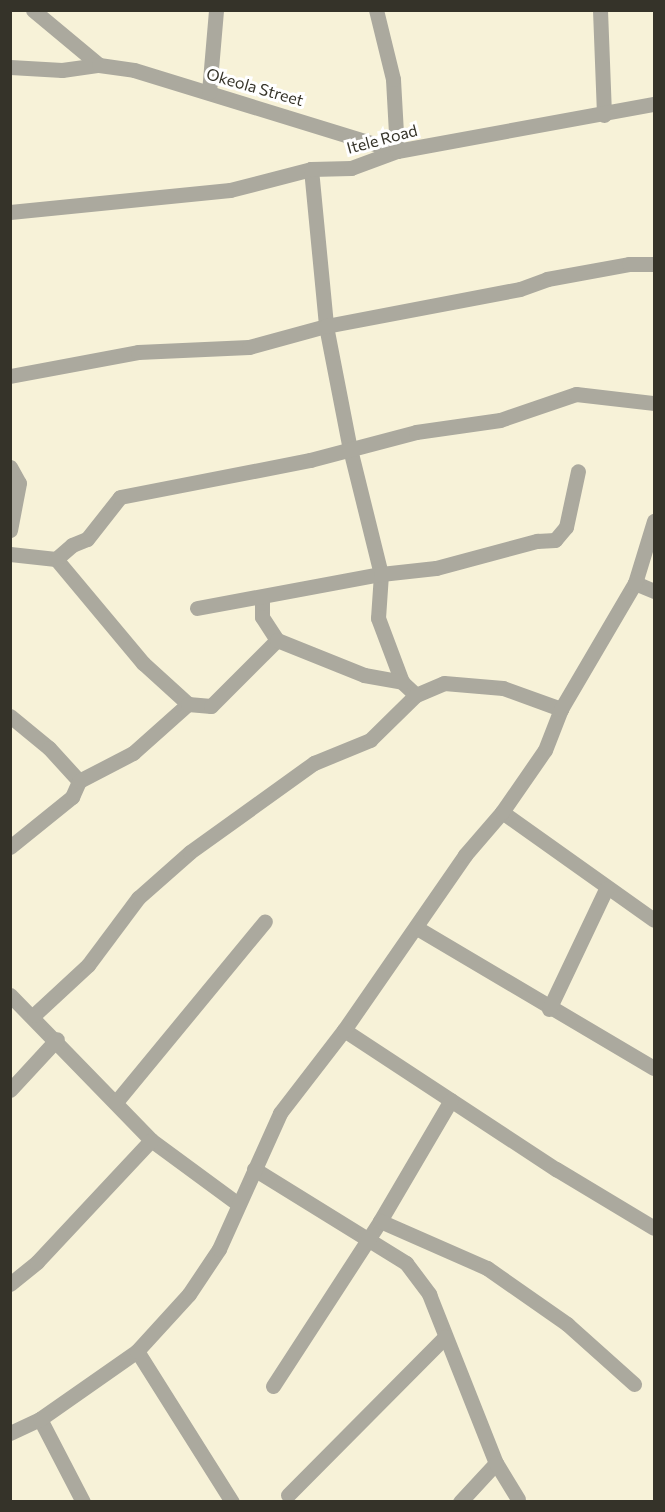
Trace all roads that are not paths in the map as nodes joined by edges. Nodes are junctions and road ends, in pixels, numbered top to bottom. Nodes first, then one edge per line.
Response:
1 (33, 10) edge
2 (216, 10) edge
3 (375, 10) edge
4 (600, 10) edge
5 (99, 65) junction
6 (10, 67) edge
7 (209, 92) junction
8 (654, 104) edge
9 (604, 115) junction
10 (397, 151) junction
11 (311, 169) junction
12 (10, 212) edge
13 (654, 264) edge
14 (326, 326) junction
15 (10, 376) edge
16 (654, 403) edge
17 (350, 449) junction
18 (10, 466) edge
19 (578, 471) dead end
20 (654, 521) edge
21 (10, 530) edge
22 (10, 554) edge
23 (56, 559) junction
24 (381, 574) junction
25 (635, 583) junction
26 (654, 591) edge
27 (262, 598) junction
28 (197, 608) dead end
29 (277, 640) junction
30 (402, 682) junction
31 (416, 695) junction
32 (188, 704) junction
33 (561, 709) junction
34 (10, 716) edge
35 (79, 781) junction
36 (502, 812) junction
37 (10, 847) edge
38 (606, 889) junction
39 (654, 920) edge
40 (265, 921) dead end
41 (417, 928) junction
42 (10, 995) edge
43 (549, 1009) junction
44 (34, 1015) junction
45 (344, 1030) junction
46 (57, 1039) junction
47 (654, 1068) edge
48 (10, 1090) edge
49 (451, 1100) junction
50 (116, 1102) junction
51 (151, 1140) junction
52 (254, 1169) junction
53 (238, 1204) junction
54 (380, 1221) junction
55 (654, 1228) edge
56 (368, 1242) junction
57 (10, 1284) edge
58 (446, 1337) junction
59 (137, 1350) junction
60 (633, 1384) dead end
61 (273, 1386) dead end
62 (40, 1419) junction
63 (10, 1433) edge
64 (496, 1463) junction
65 (288, 1495) dead end
66 (518, 1499) dead end
67 (83, 1502) edge
68 (232, 1502) edge
69 (460, 1502) edge

1 - 5 street
2 - 7 street
3 - 10 street
4 - 9 street
5 - 6 street, Okeola Street
5 - 7 street, Okeola Street
7 - 10 street, Okeola Street
8 - 9 street, Itele Road
9 - 10 street, Itele Road
10 - 11 street, Itele Road
11 - 12 street, Itele Road
11 - 14 street
13 - 14 street
14 - 15 street
14 - 17 street
16 - 17 street
17 - 23 street
17 - 24 street
18 - 21 street
19 - 24 street
20 - 25 street
22 - 23 street
23 - 32 street
24 - 27 street
24 - 30 street
25 - 26 street
25 - 33 street
27 - 28 street
27 - 29 street
29 - 30 street
29 - 32 street
30 - 31 street
31 - 33 street
31 - 44 street
32 - 35 street
33 - 36 street
34 - 35 street
35 - 37 street
36 - 38 street
36 - 41 street
38 - 39 street
38 - 43 street
40 - 50 street
41 - 43 street
41 - 45 street
42 - 44 street
43 - 47 street
44 - 46 street
45 - 49 street
45 - 52 street
46 - 48 street
46 - 50 street
49 - 54 street
49 - 55 street
50 - 51 street
51 - 53 street
51 - 57 street
52 - 53 street
52 - 56 street
53 - 59 street
54 - 56 street
54 - 60 street
56 - 58 street
56 - 61 street
58 - 64 street
58 - 65 street
59 - 62 street
59 - 68 street
62 - 63 street
62 - 67 street
64 - 66 street
64 - 69 street

